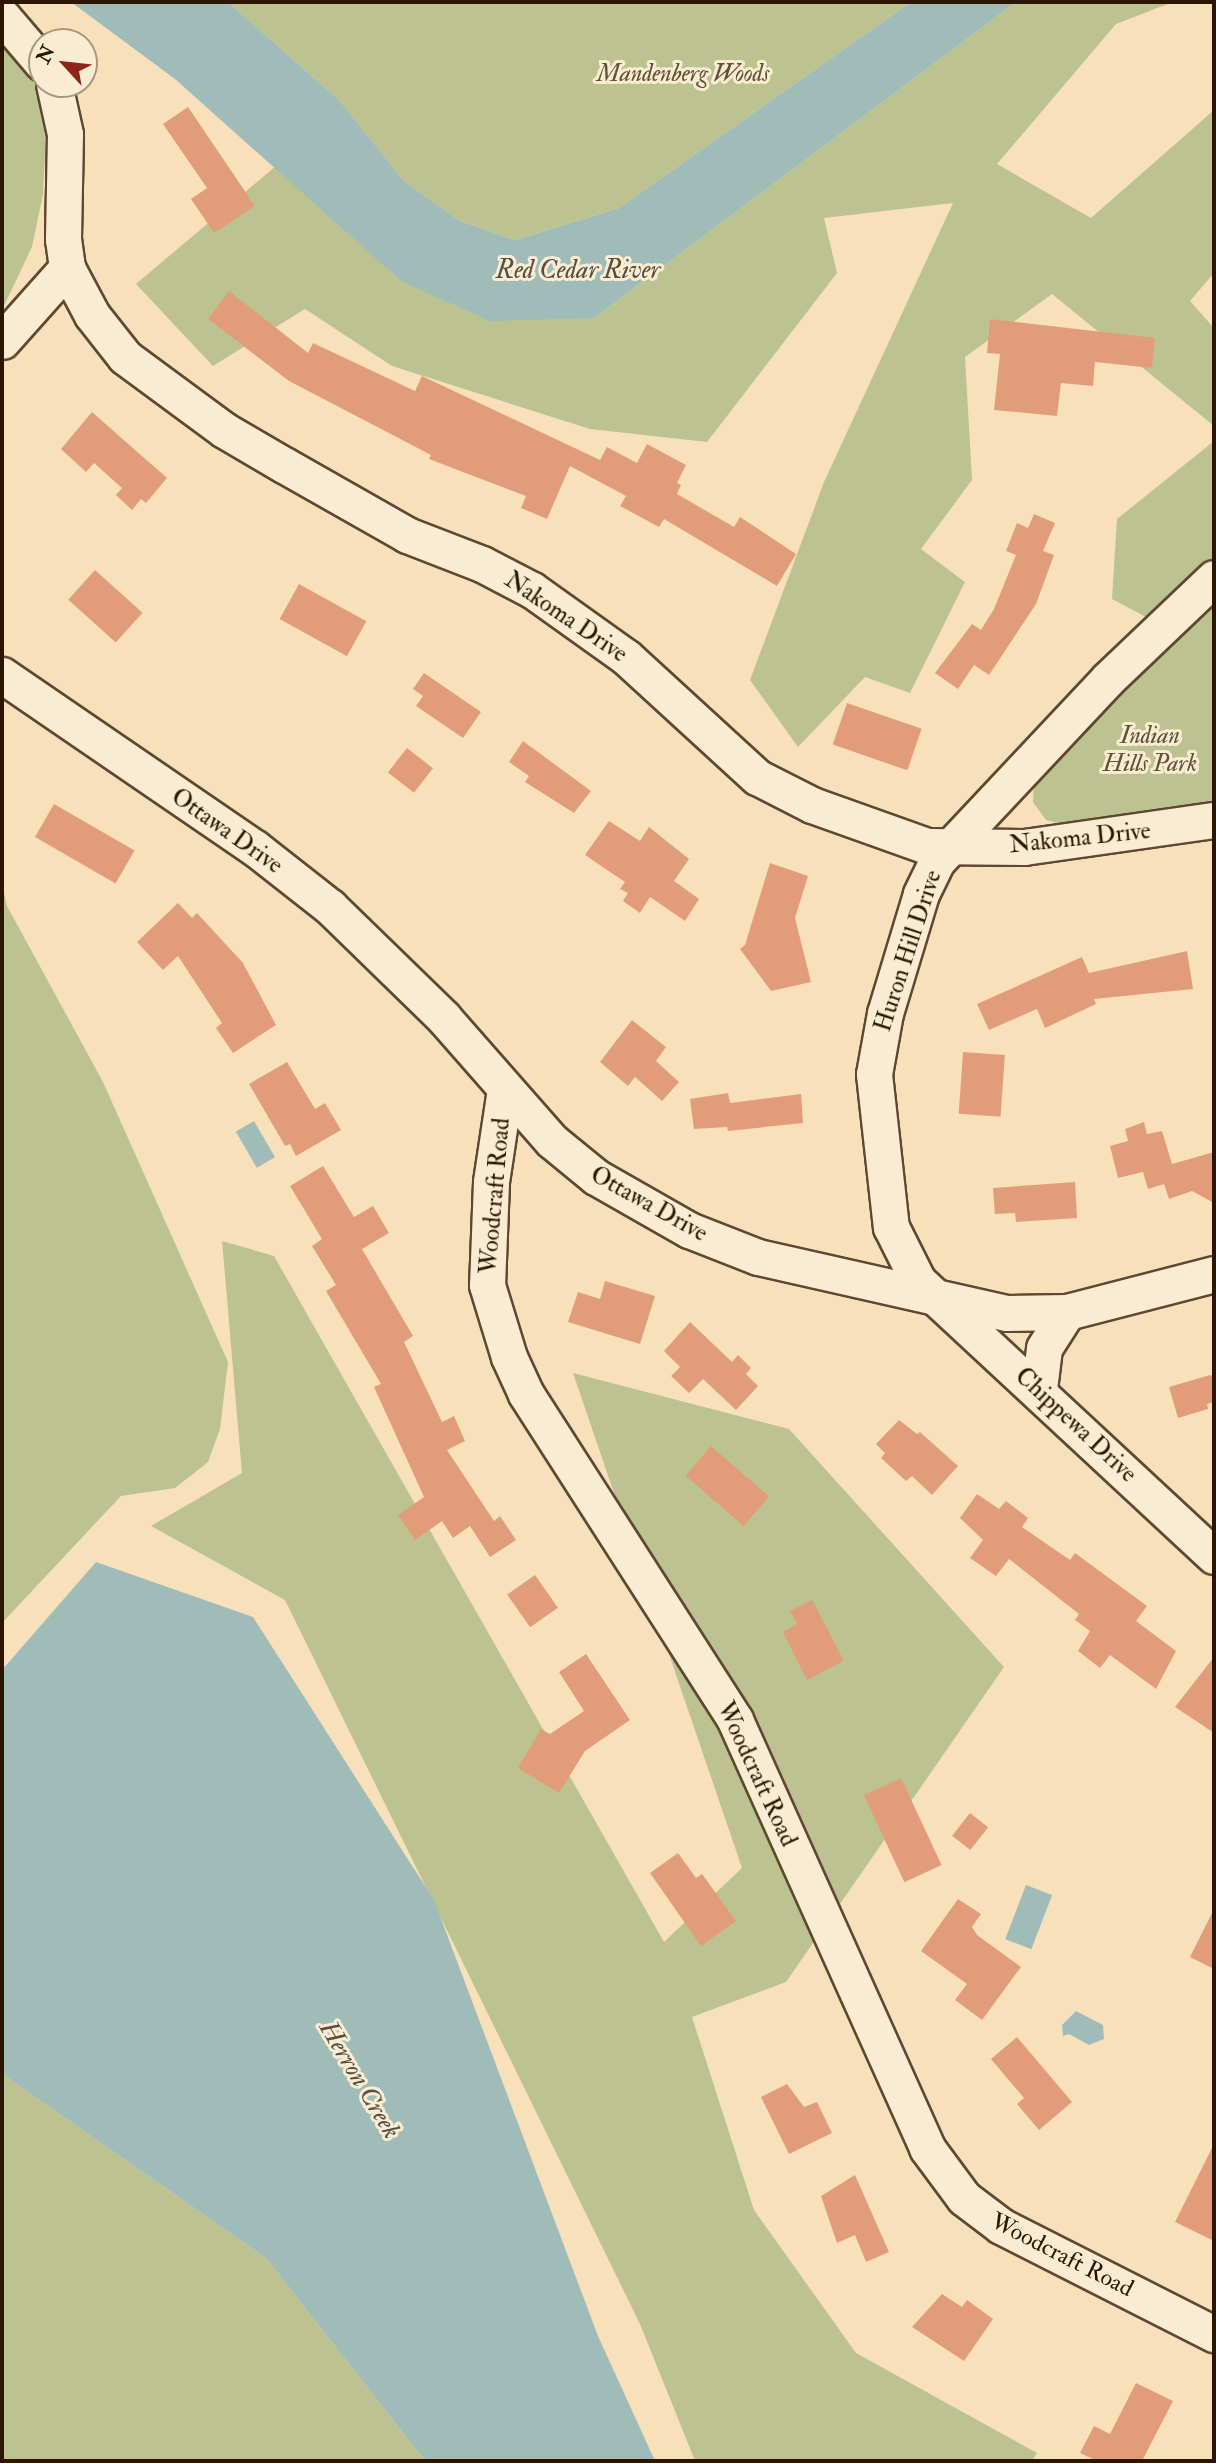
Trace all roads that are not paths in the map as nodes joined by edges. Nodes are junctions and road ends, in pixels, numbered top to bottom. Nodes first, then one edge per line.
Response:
1 (2, 16) edge
2 (28, 47) edge
3 (57, 98) edge
4 (67, 268) junction
5 (2, 341) edge
6 (1214, 578) edge
7 (2, 675) edge
8 (1214, 820) edge
9 (946, 847) junction
10 (505, 1089) junction
11 (1214, 1274) edge
12 (934, 1298) junction
13 (1067, 1312) junction
14 (1038, 1389) junction
15 (1214, 1556) edge
16 (1214, 2334) edge

1 - 2 street
3 - 4 street, Nakoma Drive
4 - 5 street
4 - 9 street, Nakoma Drive
6 - 9 street, Huron Hill Drive
7 - 10 street, Ottawa Drive
8 - 9 street, Nakoma Drive
9 - 12 street, Huron Hill Drive
10 - 12 street, Ottawa Drive
10 - 16 street, Woodcraft Road
11 - 13 street, Ottawa Drive
12 - 13 street, Ottawa Drive
12 - 14 street, Chippewa Drive
13 - 14 street
14 - 15 street, Chippewa Drive

